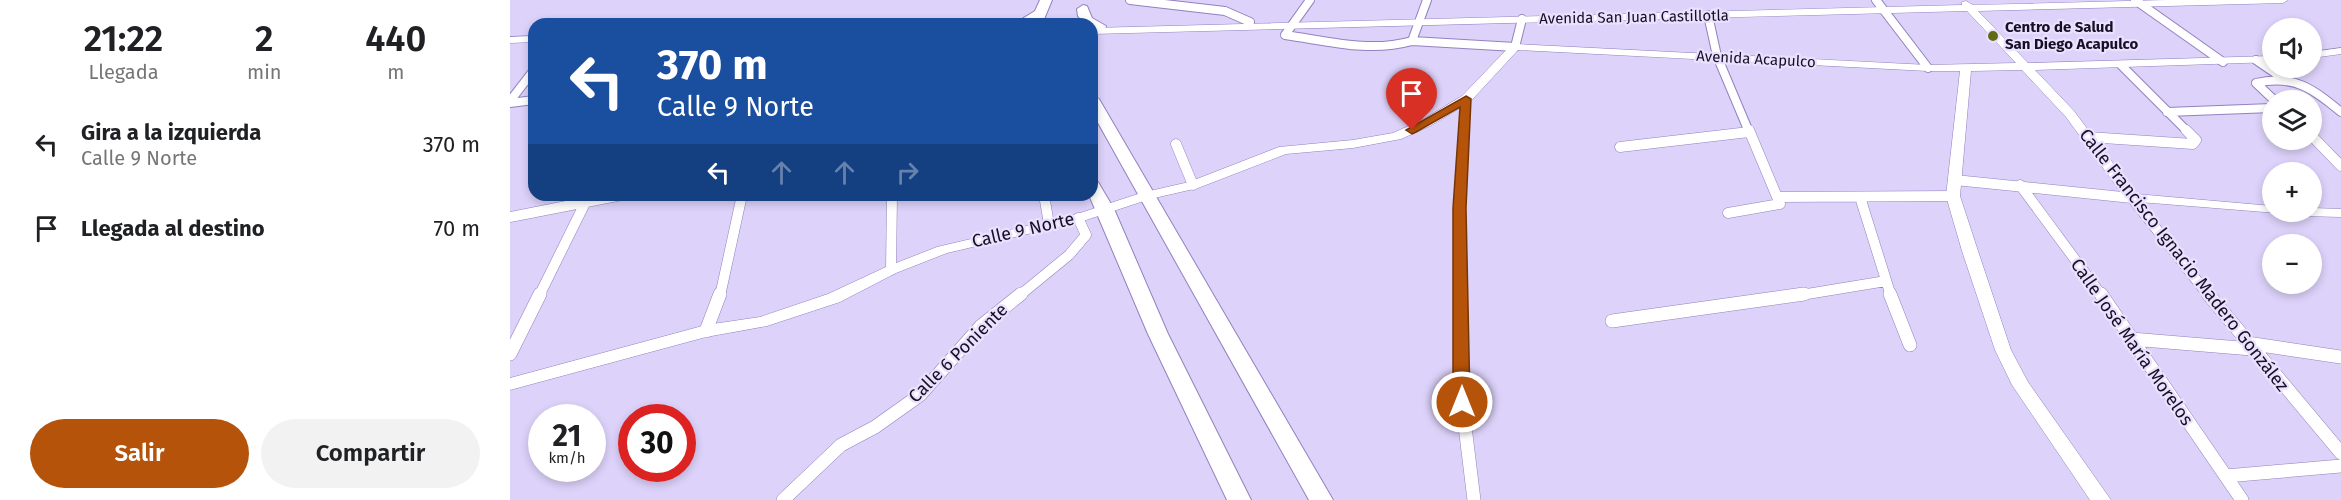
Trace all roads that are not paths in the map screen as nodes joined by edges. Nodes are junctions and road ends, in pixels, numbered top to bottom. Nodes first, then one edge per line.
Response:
1 (1046, 0) edge
2 (1130, 0) edge
3 (1210, 0) edge
4 (1310, 0) edge
5 (1427, 0) edge
6 (2117, 0) edge
7 (2283, 0) edge
8 (2137, 2) edge
9 (1966, 4) edge
10 (1880, 5) edge
11 (1204, 7) junction
12 (1708, 15) junction
13 (1042, 18) edge
14 (1419, 20) junction
15 (1522, 20) junction
16 (1250, 22) junction
17 (1293, 23) junction
18 (1098, 29) edge
19 (1098, 29) edge
20 (528, 39) edge
21 (510, 40) edge
22 (1412, 41) junction
23 (528, 45) edge
24 (510, 46) edge
25 (1515, 46) junction
26 (2341, 51) edge
27 (2322, 54) edge
28 (1717, 56) junction
29 (2256, 60) junction
30 (2262, 60) edge
31 (2223, 63) junction
32 (2262, 64) edge
33 (2121, 65) junction
34 (1928, 68) junction
35 (1966, 68) junction
36 (2027, 68) junction
37 (528, 78) edge
38 (2277, 78) edge
39 (2285, 78) edge
40 (2263, 90) edge
41 (1466, 99) junction
42 (528, 100) edge
43 (510, 102) edge
44 (2262, 108) edge
45 (1098, 110) edge
46 (2167, 112) junction
47 (2341, 112) edge
48 (1749, 132) junction
49 (2088, 137) junction
50 (1176, 144) dead end
51 (2322, 146) edge
52 (1620, 147) dead end
53 (2341, 166) edge
54 (1193, 185) junction
55 (2020, 185) junction
56 (1954, 188) junction
57 (1098, 196) edge
58 (1146, 196) junction
59 (1777, 196) junction
60 (1860, 197) junction
61 (2132, 198) junction
62 (575, 201) edge
63 (586, 201) edge
64 (741, 201) edge
65 (892, 201) edge
66 (1045, 201) edge
67 (1105, 209) junction
68 (2262, 209) edge
69 (2322, 212) edge
70 (1728, 213) dead end
71 (2341, 213) edge
72 (510, 216) edge
73 (1078, 218) junction
74 (1049, 224) junction
75 (891, 270) junction
76 (1886, 281) junction
77 (1612, 321) dead end
78 (706, 331) junction
79 (2131, 339) junction
80 (1910, 345) dead end
81 (2249, 346) junction
82 (510, 354) edge
83 (2341, 357) edge
84 (510, 384) edge
85 (2341, 453) edge
86 (2341, 466) edge
87 (2226, 476) junction
88 (783, 500) edge
89 (1239, 500) edge
90 (1321, 500) edge
91 (1474, 500) edge
92 (2101, 500) edge
93 (2242, 500) edge

1 - 13 highway
2 - 11 street
3 - 11 street
4 - 17 street
5 - 14 street
6 - 9 street, Avenida San Juan Castillotla
7 - 8 street, Avenida San Juan Castillotla
8 - 9 street, Avenida San Juan Castillotla
8 - 31 street
9 - 10 street, Avenida San Juan Castillotla
9 - 36 street, Calle Francisco Ignacio Madero González
10 - 12 street, Avenida San Juan Castillotla
10 - 14 street, Avenida San Juan Castillotla
10 - 34 street
11 - 16 street
12 - 15 street, Avenida San Juan Castillotla
12 - 28 street
14 - 15 street, Avenida San Juan Castillotla
14 - 17 street, Avenida San Juan Castillotla
14 - 22 street
15 - 25 street
16 - 17 street, Avenida San Juan Castillotla
16 - 19 street, Avenida San Juan Castillotla
17 - 18 street, Avenida San Juan Castillotla
17 - 22 street, Avenida Acapulco
20 - 21 street
22 - 25 street, Avenida Acapulco
23 - 24 street
25 - 28 street, Avenida Acapulco
25 - 41 street, Calle 9 Norte
26 - 27 street
28 - 34 street, Avenida Acapulco
28 - 48 street
29 - 30 street, Avenida Acapulco
29 - 31 street, Avenida Acapulco
29 - 32 street
31 - 33 street, Avenida Acapulco
33 - 36 street, Avenida Acapulco
33 - 46 street
34 - 35 street, Avenida Acapulco
35 - 36 street, Avenida Acapulco
35 - 56 street
36 - 49 street, Calle Francisco Ignacio Madero González
37 - 43 street
38 - 40 street
39 - 47 street
41 - 54 street, Calle 9 Norte
41 - 91 street
42 - 43 street
44 - 46 street
45 - 58 highway
46 - 49 street
48 - 52 street
48 - 59 street
49 - 61 street, Calle Francisco Ignacio Madero González
50 - 54 street
51 - 53 street
54 - 58 street, Calle 9 Norte
55 - 56 street
55 - 61 street
55 - 79 street, Calle José María Morelos
56 - 60 street
56 - 92 street
57 - 67 highway
58 - 67 street, Calle 9 Norte
58 - 90 highway
59 - 60 street
59 - 70 street
60 - 76 street
61 - 68 street
61 - 81 street, Calle Francisco Ignacio Madero González
62 - 72 street
63 - 82 street
64 - 78 street
65 - 75 street
66 - 74 street
67 - 73 street, Calle 9 Norte
67 - 89 highway
69 - 71 street
73 - 74 street, Calle 9 Norte
73 - 88 street, Calle 6 Poniente
74 - 75 street, Calle 9 Norte
75 - 78 street, Calle 9 Norte
76 - 77 street
76 - 80 street
78 - 84 street, Calle 9 Norte
79 - 81 street
79 - 87 street, Calle José María Morelos
81 - 83 street
81 - 85 street, Calle Francisco Ignacio Madero González
86 - 87 street
87 - 93 street, Calle José María Morelos

